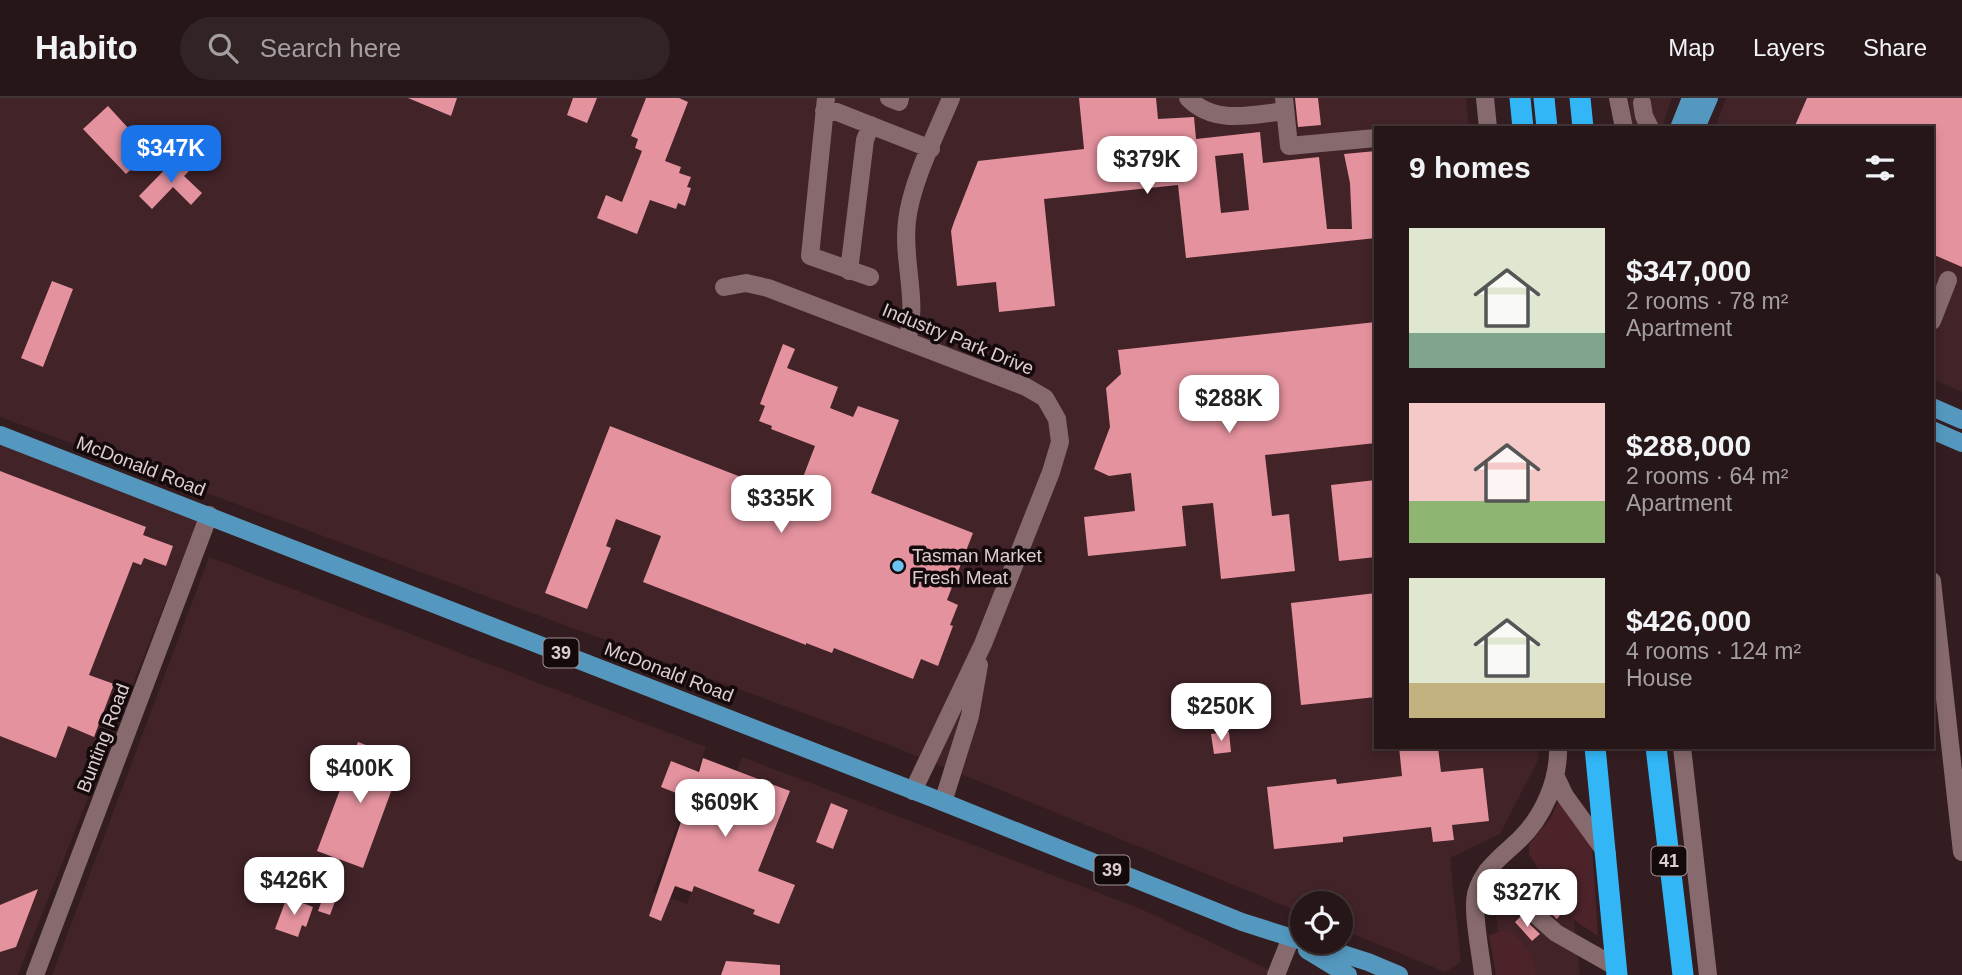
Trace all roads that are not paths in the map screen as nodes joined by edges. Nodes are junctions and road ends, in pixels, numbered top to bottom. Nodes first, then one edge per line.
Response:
1 (889, 98) edge
2 (900, 98) edge
3 (951, 98) edge
4 (1188, 98) edge
5 (1485, 98) edge
6 (1520, 98) edge
7 (1544, 98) edge
8 (1580, 98) edge
9 (1618, 98) edge
10 (1691, 98) edge
11 (1709, 98) edge
12 (1642, 103) dead end
13 (825, 104) edge
14 (1285, 105) edge
15 (871, 125) junction
16 (1483, 126) edge
17 (1523, 126) edge
18 (1547, 126) edge
19 (1583, 126) edge
20 (1624, 126) edge
21 (1649, 126) edge
22 (1680, 126) edge
23 (1697, 126) edge
24 (1374, 138) edge
25 (931, 149) junction
26 (849, 271) junction
27 (870, 277) dead end
28 (1948, 280) dead end
29 (724, 287) dead end
30 (1934, 316) edge
31 (907, 340) junction
32 (1934, 408) edge
33 (1962, 420) edge
34 (1934, 431) edge
35 (0, 435) edge
36 (1962, 443) edge
37 (209, 515) junction
38 (1934, 600) edge
39 (983, 644) junction
40 (1558, 749) edge
41 (1595, 749) edge
42 (1656, 749) edge
43 (1682, 749) edge
44 (1556, 775) junction
45 (913, 790) junction
46 (943, 802) junction
47 (1962, 852) edge
48 (1607, 854) junction
49 (1487, 871) junction
50 (1286, 938) junction
51 (1617, 971) edge
52 (35, 975) edge
53 (1276, 975) edge
54 (1348, 975) edge
55 (1399, 975) edge
56 (1483, 975) edge
57 (1683, 975) edge
58 (1708, 975) edge

1 - 2 street
3 - 25 street
4 - 14 street
5 - 16 street
6 - 17 highway
7 - 18 highway
8 - 19 highway
9 - 20 street
10 - 22 main road
11 - 23 main road
12 - 21 street
13 - 15 street
13 - 26 street
14 - 24 street
15 - 25 street
15 - 26 street
25 - 31 street
26 - 27 street
28 - 30 street
29 - 31 street, Industry Park Drive
31 - 39 street, Industry Park Drive
32 - 33 main road
34 - 36 main road
35 - 37 main road, McDonald Road / 39
37 - 45 main road, McDonald Road / 39
37 - 52 street, Bunting Road
38 - 47 street
39 - 45 street, Industry Park Drive
39 - 46 street, Industry Park Drive
40 - 44 street
41 - 48 highway
42 - 57 highway, 41
43 - 58 street
44 - 48 street
44 - 49 street
45 - 46 main road, McDonald Road / 39
46 - 50 main road, McDonald Road / 39
48 - 51 highway
49 - 51 street
49 - 56 street
50 - 53 street
50 - 54 main road, McDonald Road / 39
50 - 55 main road, McDonald Road / 39

